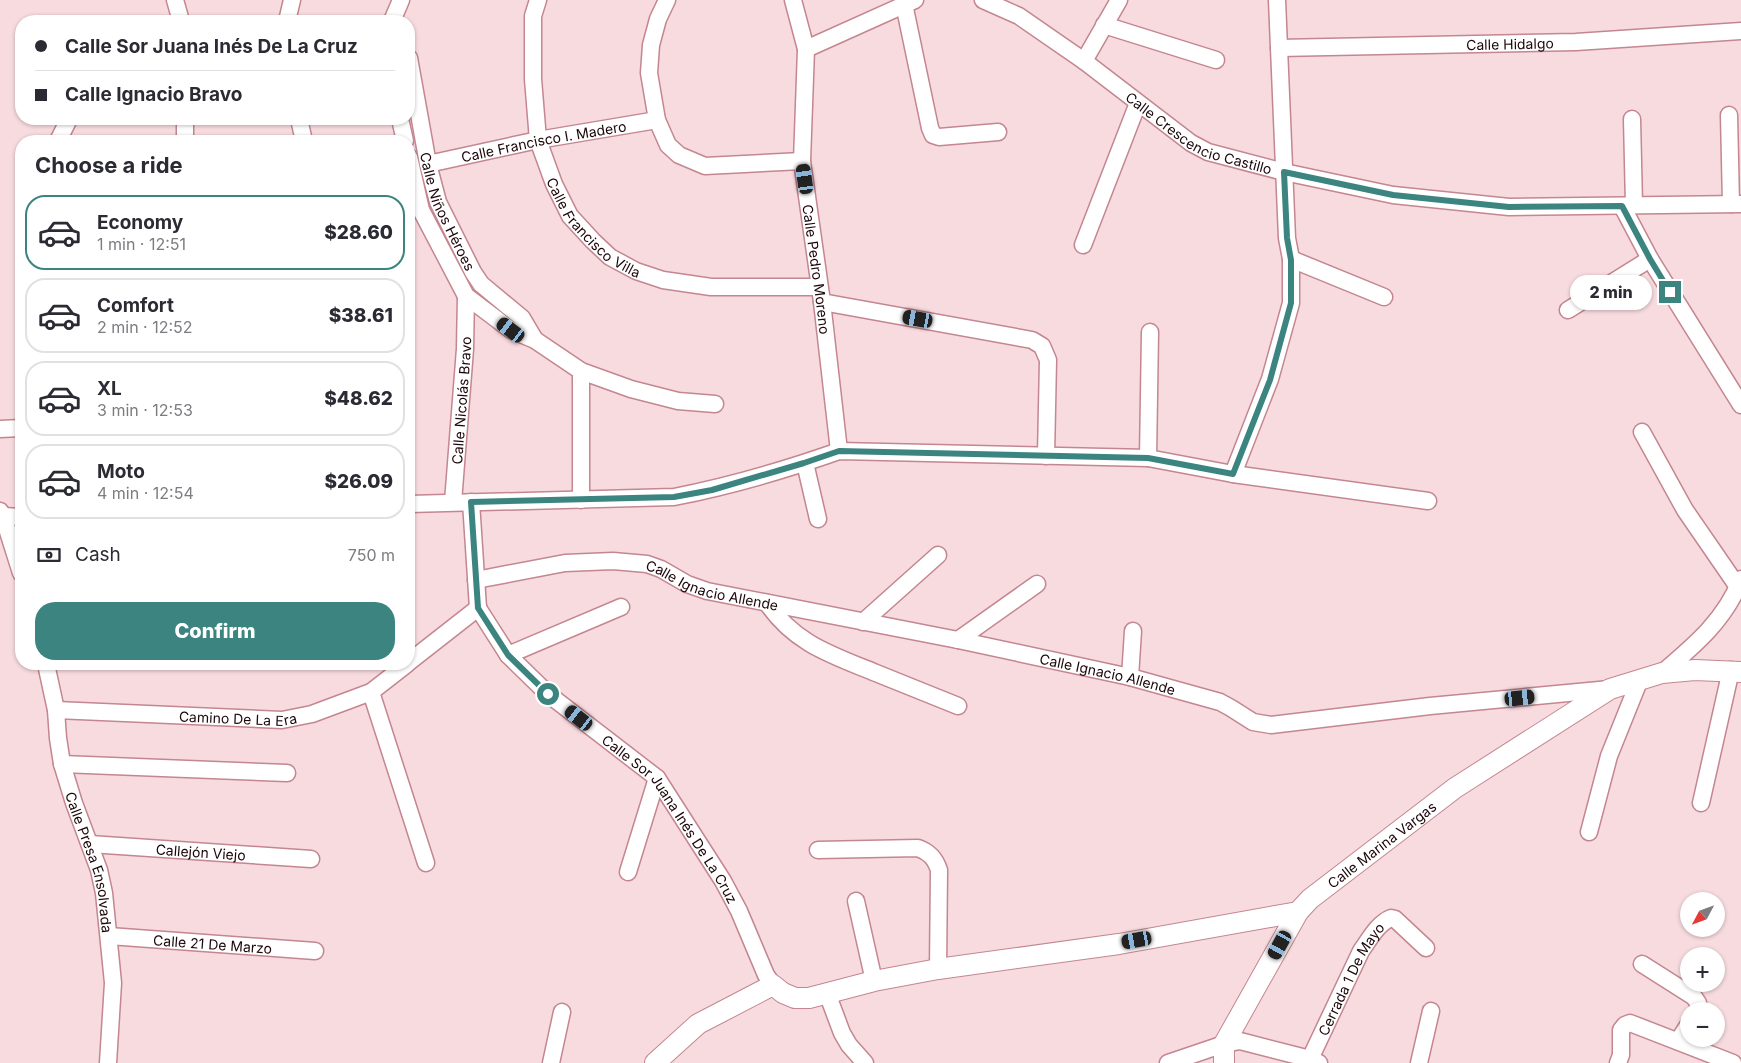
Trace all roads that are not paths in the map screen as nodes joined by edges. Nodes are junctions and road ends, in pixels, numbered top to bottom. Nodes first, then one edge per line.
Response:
1 (175, 0) edge
2 (292, 0) edge
3 (401, 0) edge
4 (538, 0) edge
5 (667, 0) edge
6 (793, 0) edge
7 (984, 0) edge
8 (1119, 0) edge
9 (1277, 0) edge
10 (910, 2) edge
11 (179, 15) edge
12 (288, 15) edge
13 (395, 15) edge
14 (1104, 25) junction
15 (1741, 32) edge
16 (1279, 48) junction
17 (806, 50) junction
18 (1216, 60) dead end
19 (1084, 61) junction
20 (415, 91) edge
21 (1138, 103) junction
22 (1729, 115) dead end
23 (657, 120) junction
24 (1632, 120) dead end
25 (998, 132) dead end
26 (538, 140) junction
27 (802, 161) junction
28 (428, 164) junction
29 (1284, 172) junction
30 (415, 184) edge
31 (1736, 204) edge
32 (1628, 206) junction
33 (1083, 245) dead end
34 (1650, 259) junction
35 (1291, 260) junction
36 (821, 294) junction
37 (466, 296) junction
38 (1384, 297) dead end
39 (1568, 310) dead end
40 (1150, 332) dead end
41 (534, 340) junction
42 (581, 371) junction
43 (715, 404) dead end
44 (1741, 405) edge
45 (15, 428) edge
46 (0, 429) edge
47 (1642, 432) dead end
48 (839, 451) junction
49 (1046, 456) junction
50 (1148, 458) junction
51 (804, 463) junction
52 (1233, 474) junction
53 (581, 500) junction
54 (1428, 501) dead end
55 (453, 502) junction
56 (471, 502) junction
57 (415, 504) edge
58 (2, 514) edge
59 (15, 516) edge
60 (818, 519) dead end
61 (15, 554) edge
62 (938, 554) dead end
63 (476, 580) junction
64 (1739, 583) edge
65 (1038, 584) dead end
66 (767, 603) junction
67 (478, 608) junction
68 (620, 608) dead end
69 (863, 622) junction
70 (1133, 631) dead end
71 (958, 640) junction
72 (508, 655) junction
73 (415, 658) edge
74 (47, 670) edge
75 (399, 670) edge
76 (1736, 671) edge
77 (1662, 673) junction
78 (1130, 677) junction
79 (1640, 679) junction
80 (1610, 689) junction
81 (371, 692) junction
82 (958, 706) dead end
83 (56, 710) junction
84 (62, 764) junction
85 (288, 773) dead end
86 (657, 778) junction
87 (1701, 803) dead end
88 (1589, 832) dead end
89 (90, 844) junction
90 (818, 850) dead end
91 (311, 860) dead end
92 (426, 863) dead end
93 (628, 872) dead end
94 (856, 901) dead end
95 (1298, 912) junction
96 (109, 936) junction
97 (1426, 948) dead end
98 (315, 951) dead end
99 (1642, 964) dead end
100 (938, 969) junction
101 (874, 981) junction
102 (773, 984) junction
103 (827, 993) junction
104 (1697, 1002) edge
105 (1431, 1011) dead end
106 (562, 1012) dead end
107 (1680, 1038) edge
108 (1678, 1041) junction
109 (1224, 1054) edge
110 (1315, 1061) edge
111 (108, 1063) edge
112 (551, 1063) edge
113 (656, 1063) edge
114 (865, 1063) edge
115 (1168, 1063) edge
116 (1419, 1063) edge
117 (1618, 1063) edge
118 (1733, 1063) edge

1 - 11 street
2 - 12 street
3 - 13 street
4 - 26 street, Calle Francisco Villa
5 - 23 street
6 - 17 street, Calle Pedro Moreno
7 - 19 street, Calle Crescencio Castillo
8 - 14 street
9 - 16 street
10 - 17 street
10 - 25 street
14 - 18 street
14 - 19 street
15 - 16 street, Calle Hidalgo
16 - 29 street
17 - 27 street, Calle Pedro Moreno
19 - 21 street, Calle Crescencio Castillo
20 - 28 street, Calle Niños Héroes
21 - 29 street, Calle Crescencio Castillo
21 - 33 street
22 - 31 street
23 - 26 street, Calle Francisco I. Madero
23 - 27 street
24 - 32 street
26 - 28 street, Calle Francisco I. Madero
26 - 36 street, Calle Francisco Villa
27 - 36 street, Calle Pedro Moreno
28 - 41 street, Calle Niños Héroes
29 - 32 street, Calle Crescencio Castillo
29 - 35 street
30 - 37 street, Calle Niños Héroes
31 - 32 street, Calle Crescencio Castillo
32 - 34 street
34 - 39 street
34 - 44 street
35 - 38 street
35 - 52 street
36 - 48 street, Calle Pedro Moreno
36 - 49 street, Calle Francisco Villa
37 - 41 street, Calle Niños Héroes
37 - 55 street, Calle Nicolás Bravo
40 - 50 street
41 - 42 street, Calle Niños Héroes
42 - 43 street, Calle Niños Héroes
42 - 53 street
45 - 46 street
47 - 64 street
48 - 49 street
48 - 51 street
49 - 50 street
50 - 52 street
51 - 53 street
51 - 60 street
52 - 54 street
53 - 56 street
55 - 56 street
55 - 57 street
56 - 63 street
58 - 59 street
58 - 61 street
62 - 69 street
63 - 66 street, Calle Ignacio Allende
63 - 67 street
64 - 77 street
65 - 71 street
66 - 69 street, Calle Ignacio Allende
66 - 82 street
67 - 72 street, Calle Sor Juana Inés De La Cruz
67 - 73 street, Camino De La Era
68 - 72 street
69 - 71 street, Calle Ignacio Allende
70 - 78 street
71 - 78 street, Calle Ignacio Allende
72 - 86 street, Calle Sor Juana Inés De La Cruz
74 - 83 street, Calle Presa Ensolvada
75 - 81 street, Camino De La Era
76 - 77 street, Calle Ignacio Allende
76 - 87 street
77 - 79 street, Calle Ignacio Allende
78 - 80 street, Calle Ignacio Allende
79 - 80 street, Calle Ignacio Allende
79 - 88 street
80 - 95 street, Calle Marina Vargas
81 - 83 street, Camino De La Era
81 - 92 street
83 - 84 street, Calle Presa Ensolvada
84 - 85 street
84 - 89 street, Calle Presa Ensolvada
86 - 93 street
86 - 102 street, Calle Sor Juana Inés De La Cruz
89 - 91 street, Callejón Viejo
89 - 96 street, Calle Presa Ensolvada
90 - 100 street
94 - 101 street
95 - 100 street
95 - 109 street, Calle Marina Vargas
96 - 98 street, Calle 21 De Marzo
96 - 111 street, Calle Presa Ensolvada
97 - 110 street, Cerrada 1 De Mayo
99 - 104 street
100 - 101 street
101 - 103 street
102 - 103 street
102 - 113 street
103 - 114 street
105 - 116 street
106 - 112 street
107 - 108 street
108 - 117 street
108 - 118 street
109 - 110 street
109 - 115 street

